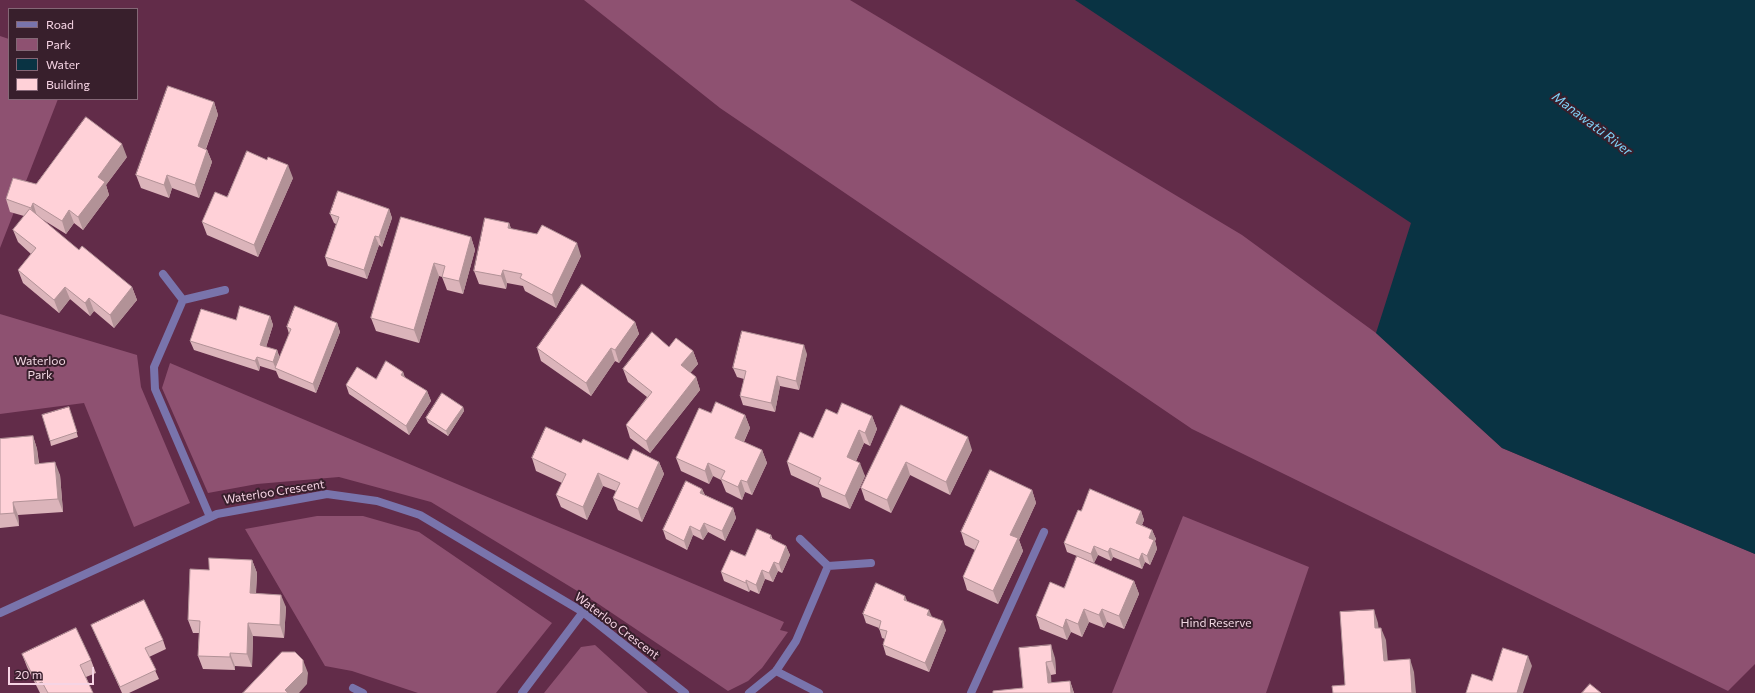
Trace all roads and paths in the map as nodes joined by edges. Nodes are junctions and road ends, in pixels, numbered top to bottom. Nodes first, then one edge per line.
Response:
1 (162, 274) dead end
2 (225, 290) dead end
3 (183, 300) junction
4 (210, 517) junction
5 (1044, 532) dead end
6 (800, 539) dead end
7 (872, 563) dead end
8 (828, 566) junction
9 (583, 612) junction
10 (0, 613) edge
11 (776, 671) junction
12 (353, 688) dead end
13 (363, 693) edge
14 (522, 693) edge
15 (685, 693) edge
16 (749, 693) edge
17 (819, 693) edge
18 (971, 693) edge

1 - 3 street
2 - 3 street
3 - 4 street
4 - 9 street, Waterloo Crescent
4 - 10 street, Waterloo Crescent
5 - 18 street
6 - 8 street
7 - 8 street
8 - 11 street
9 - 14 street
9 - 15 street, Waterloo Crescent
11 - 16 street
11 - 17 street
12 - 13 street

